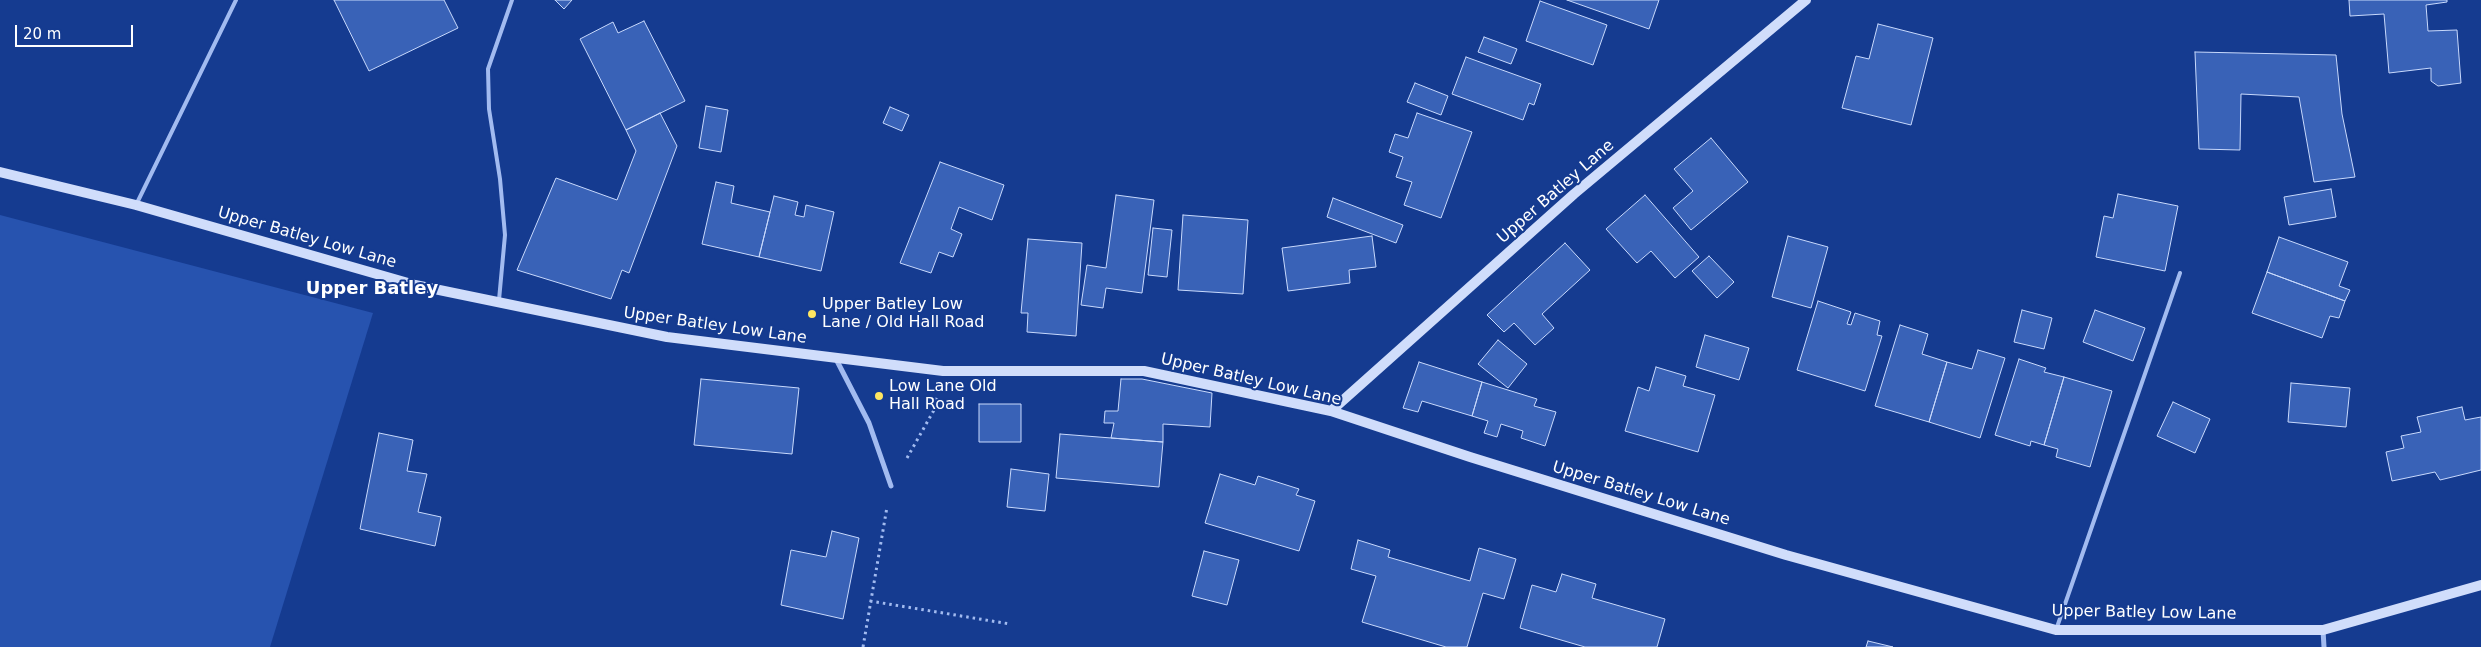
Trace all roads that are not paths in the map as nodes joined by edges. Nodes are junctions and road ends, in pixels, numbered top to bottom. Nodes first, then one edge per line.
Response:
1 (236, 0) edge
2 (512, 0) edge
3 (1806, 0) edge
4 (0, 172) edge
5 (136, 205) junction
6 (2180, 274) dead end
7 (499, 302) junction
8 (836, 358) junction
9 (1331, 411) junction
10 (891, 486) dead end
11 (2481, 585) edge
12 (2056, 630) junction
13 (2322, 630) junction
14 (2324, 647) edge

1 - 5 lane
2 - 7 lane
3 - 9 street, Upper Batley Lane
4 - 5 street, Upper Batley Low Lane
5 - 7 street, Upper Batley Low Lane
6 - 12 lane
7 - 8 street, Upper Batley Low Lane
8 - 9 street, Upper Batley Low Lane
8 - 10 street
9 - 12 street, Upper Batley Low Lane
11 - 13 street, Upper Batley Low Lane
12 - 13 street, Upper Batley Low Lane
13 - 14 street

